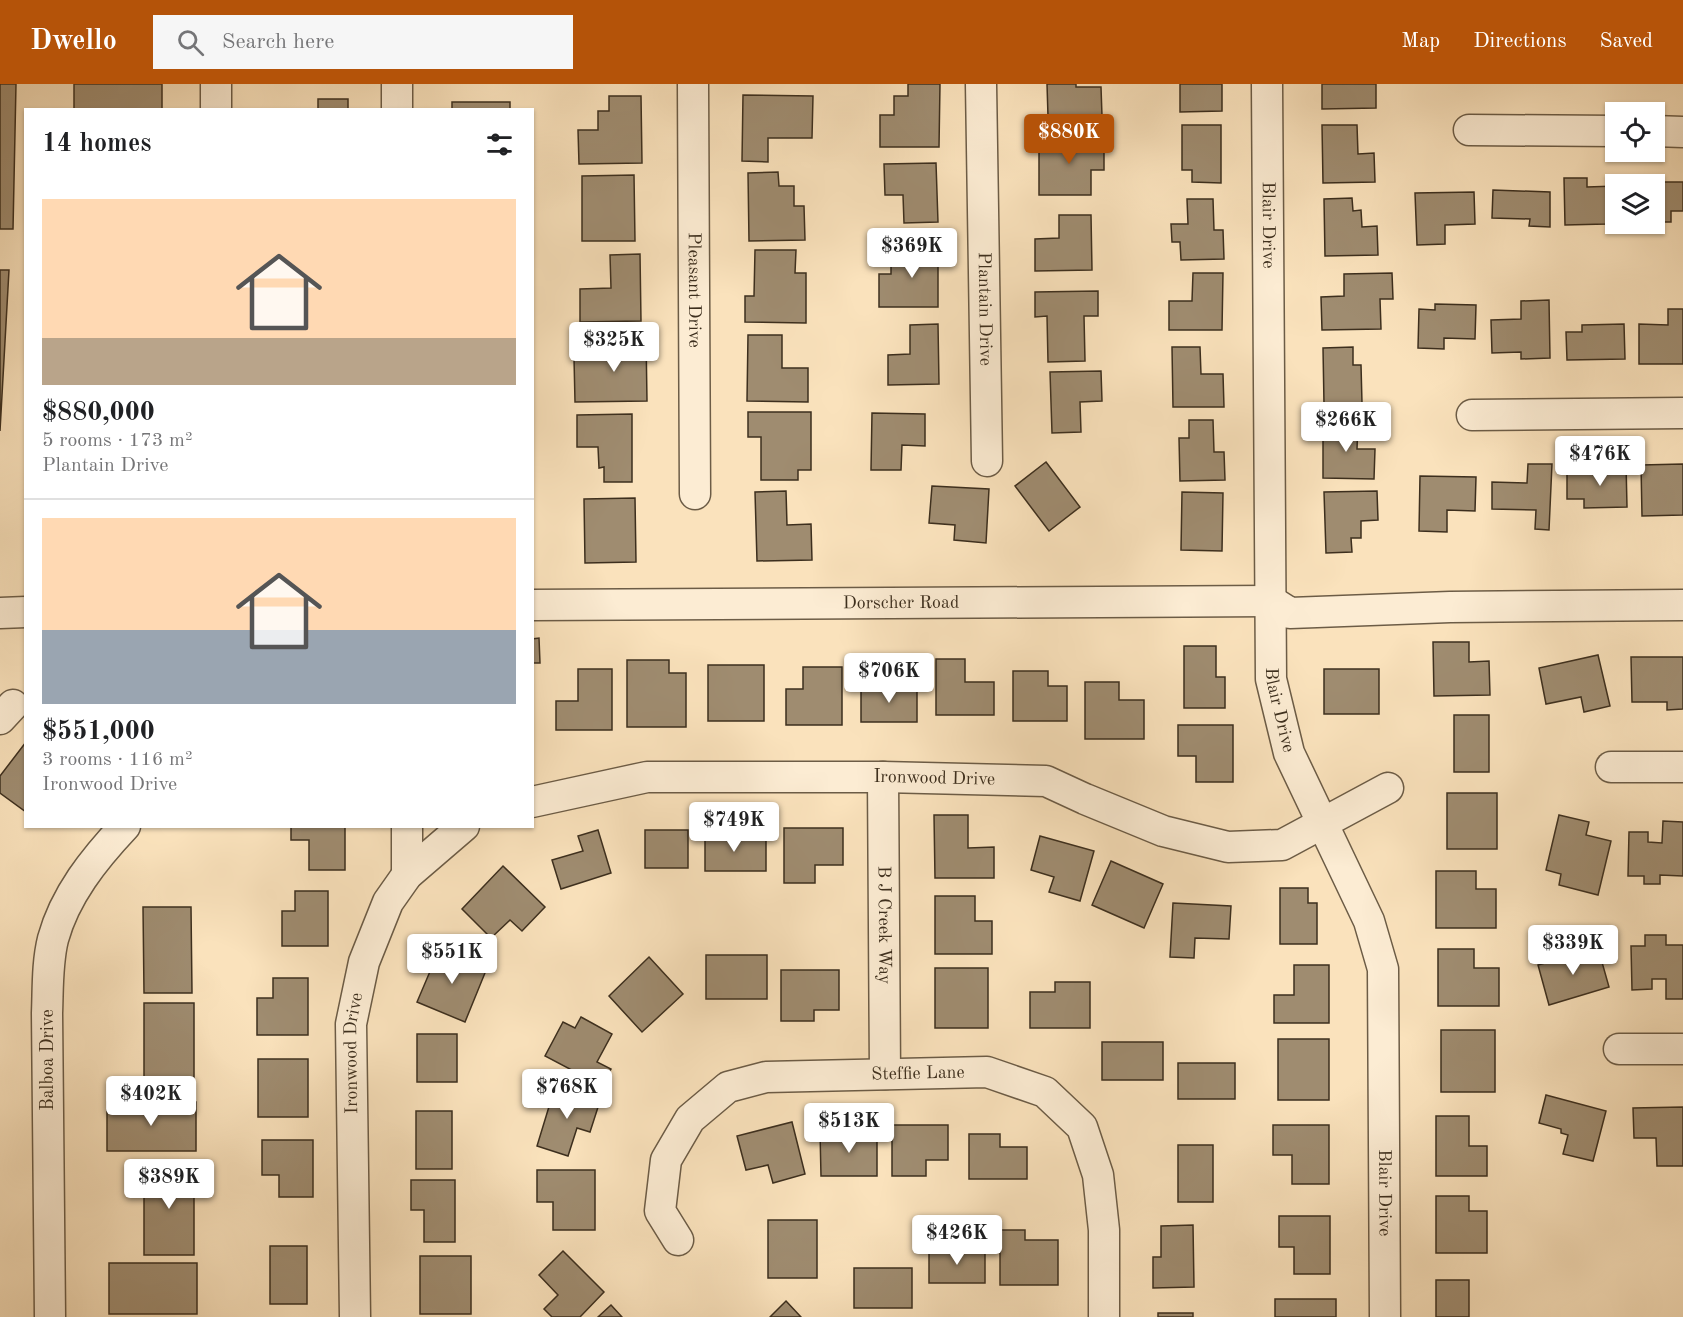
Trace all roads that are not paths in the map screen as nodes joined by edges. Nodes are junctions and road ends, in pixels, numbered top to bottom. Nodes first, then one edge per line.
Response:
1 (216, 84) edge
2 (397, 84) edge
3 (693, 84) edge
4 (981, 84) edge
5 (1267, 84) edge
6 (216, 108) edge
7 (397, 108) edge
8 (1469, 130) dead end
9 (1605, 131) edge
10 (1665, 131) edge
11 (1683, 132) edge
12 (1683, 413) edge
13 (1472, 414) dead end
14 (987, 461) dead end
15 (695, 494) dead end
16 (1271, 601) junction
17 (534, 605) edge
18 (1683, 605) edge
19 (0, 612) edge
20 (24, 612) edge
21 (1611, 767) dead end
22 (1683, 767) edge
23 (883, 777) junction
24 (1388, 788) dead end
25 (534, 802) edge
26 (1322, 823) junction
27 (123, 828) edge
28 (406, 828) edge
29 (462, 828) edge
30 (407, 875) junction
31 (1619, 1049) dead end
32 (1683, 1049) edge
33 (885, 1074) junction
34 (678, 1240) dead end
35 (50, 1317) edge
36 (355, 1317) edge
37 (1104, 1317) edge
38 (1385, 1317) edge

1 - 6 street
2 - 7 street
3 - 15 street, Pleasant Drive
4 - 14 street, Plantain Drive
5 - 16 street, Blair Drive
8 - 9 street
10 - 11 street
12 - 13 street
16 - 17 street, Dorscher Road
16 - 18 street
16 - 26 street, Blair Drive
19 - 20 street
21 - 22 street
23 - 25 street, Ironwood Drive
23 - 26 street, Ironwood Drive
23 - 33 street, B J Creek Way
24 - 26 street, Ironwood Drive
26 - 38 street, Blair Drive
27 - 35 street, Balboa Drive
28 - 30 street
29 - 30 street, Ironwood Drive
30 - 36 street, Ironwood Drive
31 - 32 street
33 - 34 street, Steffie Lane
33 - 37 street, Steffie Lane

